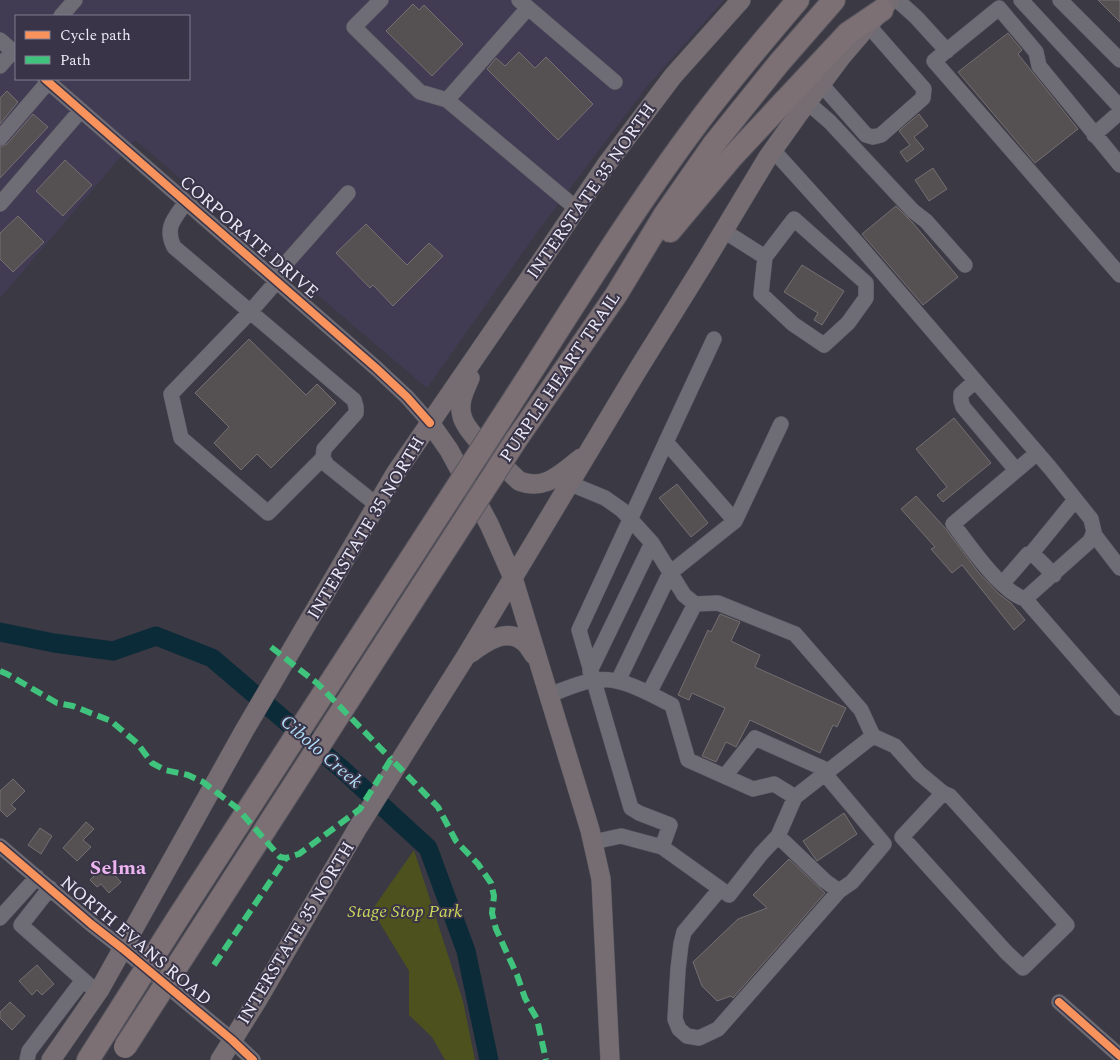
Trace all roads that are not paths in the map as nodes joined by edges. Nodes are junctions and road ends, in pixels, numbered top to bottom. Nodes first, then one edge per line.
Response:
1 (76, 0) edge
2 (381, 0) edge
3 (798, 0) edge
4 (834, 0) edge
5 (1021, 0) edge
6 (1060, 0) edge
7 (738, 1) edge
8 (523, 4) edge
9 (1003, 4) edge
10 (884, 9) edge
11 (62, 15) edge
12 (0, 40) edge
13 (947, 51) junction
14 (15, 52) edge
15 (1120, 60) edge
16 (0, 66) edge
17 (47, 80) edge
18 (615, 82) dead end
19 (821, 84) junction
20 (447, 100) junction
21 (807, 102) junction
22 (1120, 108) edge
23 (81, 110) junction
24 (1120, 112) edge
25 (1094, 135) junction
26 (0, 138) edge
27 (773, 150) junction
28 (1120, 165) edge
29 (348, 193) dead end
30 (186, 202) junction
31 (0, 204) edge
32 (577, 209) junction
33 (724, 231) junction
34 (765, 257) junction
35 (965, 265) dead end
36 (1118, 269) edge
37 (275, 280) junction
38 (616, 295) junction
39 (250, 312) junction
40 (491, 334) junction
41 (714, 338) dead end
42 (974, 381) junction
43 (430, 423) junction
44 (781, 424) dead end
45 (666, 442) junction
46 (591, 450) junction
47 (1037, 453) junction
48 (324, 458) junction
49 (1016, 470) junction
50 (571, 484) junction
51 (1075, 500) junction
52 (377, 505) junction
53 (630, 519) junction
54 (735, 521) junction
55 (1093, 533) junction
56 (652, 543) junction
57 (1031, 554) junction
58 (1120, 568) edge
59 (670, 573) junction
60 (1054, 574) junction
61 (513, 578) junction
62 (1003, 583) junction
63 (1025, 599) junction
64 (695, 604) junction
65 (466, 656) junction
66 (539, 661) junction
67 (591, 675) junction
68 (618, 680) junction
69 (649, 693) junction
70 (549, 695) junction
71 (1120, 708) edge
72 (873, 736) junction
73 (827, 772) junction
74 (725, 776) junction
75 (943, 793) junction
76 (796, 797) junction
77 (778, 836) junction
78 (902, 837) junction
79 (593, 842) junction
80 (884, 844) junction
81 (0, 846) edge
82 (662, 847) junction
83 (37, 877) junction
84 (50, 888) junction
85 (720, 889) junction
86 (839, 891) junction
87 (3, 909) edge
88 (123, 949) junction
89 (83, 980) junction
90 (98, 993) junction
91 (1058, 1002) dead end
92 (52, 1021) junction
93 (72, 1030) junction
94 (232, 1040) junction
95 (121, 1054) edge
96 (1120, 1056) edge
97 (27, 1060) edge
98 (51, 1060) edge
99 (88, 1060) edge
100 (220, 1060) edge
101 (253, 1060) edge
102 (610, 1060) edge

1 - 11 street
2 - 20 street
3 - 99 highway, PURPLE HEART TRAIL, bridge
4 - 38 highway, PURPLE HEART TRAIL
5 - 22 street
6 - 15 street
7 - 32 main road, INTERSTATE 35 NORTH
8 - 18 street
8 - 20 street
9 - 13 street
9 - 25 street
10 - 13 street
10 - 19 main road, INTERSTATE 35 NORTH
10 - 19 street
10 - 38 highway
12 - 14 street
13 - 36 street
14 - 16 street
17 - 23 street, CORPORATE DRIVE
17 - 26 street
19 - 21 main road, INTERSTATE 35 NORTH
20 - 32 street
21 - 27 main road, INTERSTATE 35 NORTH
21 - 35 street
23 - 30 street, CORPORATE DRIVE
23 - 31 street
24 - 25 street
25 - 28 street
27 - 33 main road, INTERSTATE 35 NORTH
27 - 42 street
29 - 37 street
30 - 37 street, CORPORATE DRIVE
30 - 39 street
32 - 40 main road, INTERSTATE 35 NORTH
33 - 34 street
33 - 46 main road, INTERSTATE 35 NORTH
34 - 34 street
37 - 39 street
37 - 43 street, CORPORATE DRIVE
38 - 95 highway, PURPLE HEART TRAIL, bridge
39 - 48 street
39 - 48 street
40 - 43 main road, INTERSTATE 35 NORTH
40 - 46 main road
41 - 45 street
42 - 47 street
42 - 49 street
43 - 52 main road, INTERSTATE 35 NORTH
43 - 61 main road
44 - 54 street
45 - 53 street
45 - 54 street
46 - 50 main road, INTERSTATE 35 NORTH
47 - 49 street
47 - 51 street
48 - 52 street
49 - 62 street
50 - 53 street
50 - 61 main road, INTERSTATE 35 NORTH
51 - 55 street
51 - 57 street
52 - 88 main road, INTERSTATE 35 NORTH
53 - 56 street
53 - 67 street
54 - 59 street
55 - 58 street
55 - 60 street
56 - 59 street
56 - 67 street
57 - 60 street
57 - 62 street
59 - 64 street
59 - 68 street
60 - 63 street
61 - 65 main road, INTERSTATE 35 NORTH
61 - 66 main road
62 - 63 street
63 - 71 street
64 - 69 street
64 - 72 street
65 - 66 main road
65 - 94 main road, INTERSTATE 35 NORTH
66 - 70 main road
67 - 68 street
67 - 70 street
67 - 82 street
68 - 69 street
69 - 74 street
70 - 79 main road
72 - 73 street
72 - 75 street
73 - 74 street
73 - 76 street
73 - 80 street
74 - 76 street
75 - 78 street
75 - 78 street
76 - 77 street
77 - 85 street
77 - 86 street
78 - 80 street
79 - 82 street
79 - 102 main road
80 - 86 street
81 - 83 street, NORTH EVANS ROAD
82 - 85 street
83 - 84 street, NORTH EVANS ROAD
83 - 87 street
84 - 88 street, NORTH EVANS ROAD
84 - 89 street
85 - 86 street
88 - 90 main road, INTERSTATE 35 NORTH
88 - 94 street, NORTH EVANS ROAD
89 - 90 street
89 - 92 street
90 - 93 main road, INTERSTATE 35 NORTH
91 - 96 street
92 - 93 street
92 - 97 street
93 - 98 main road, INTERSTATE 35 NORTH
94 - 100 main road, INTERSTATE 35 NORTH
94 - 101 street, NORTH EVANS ROAD

